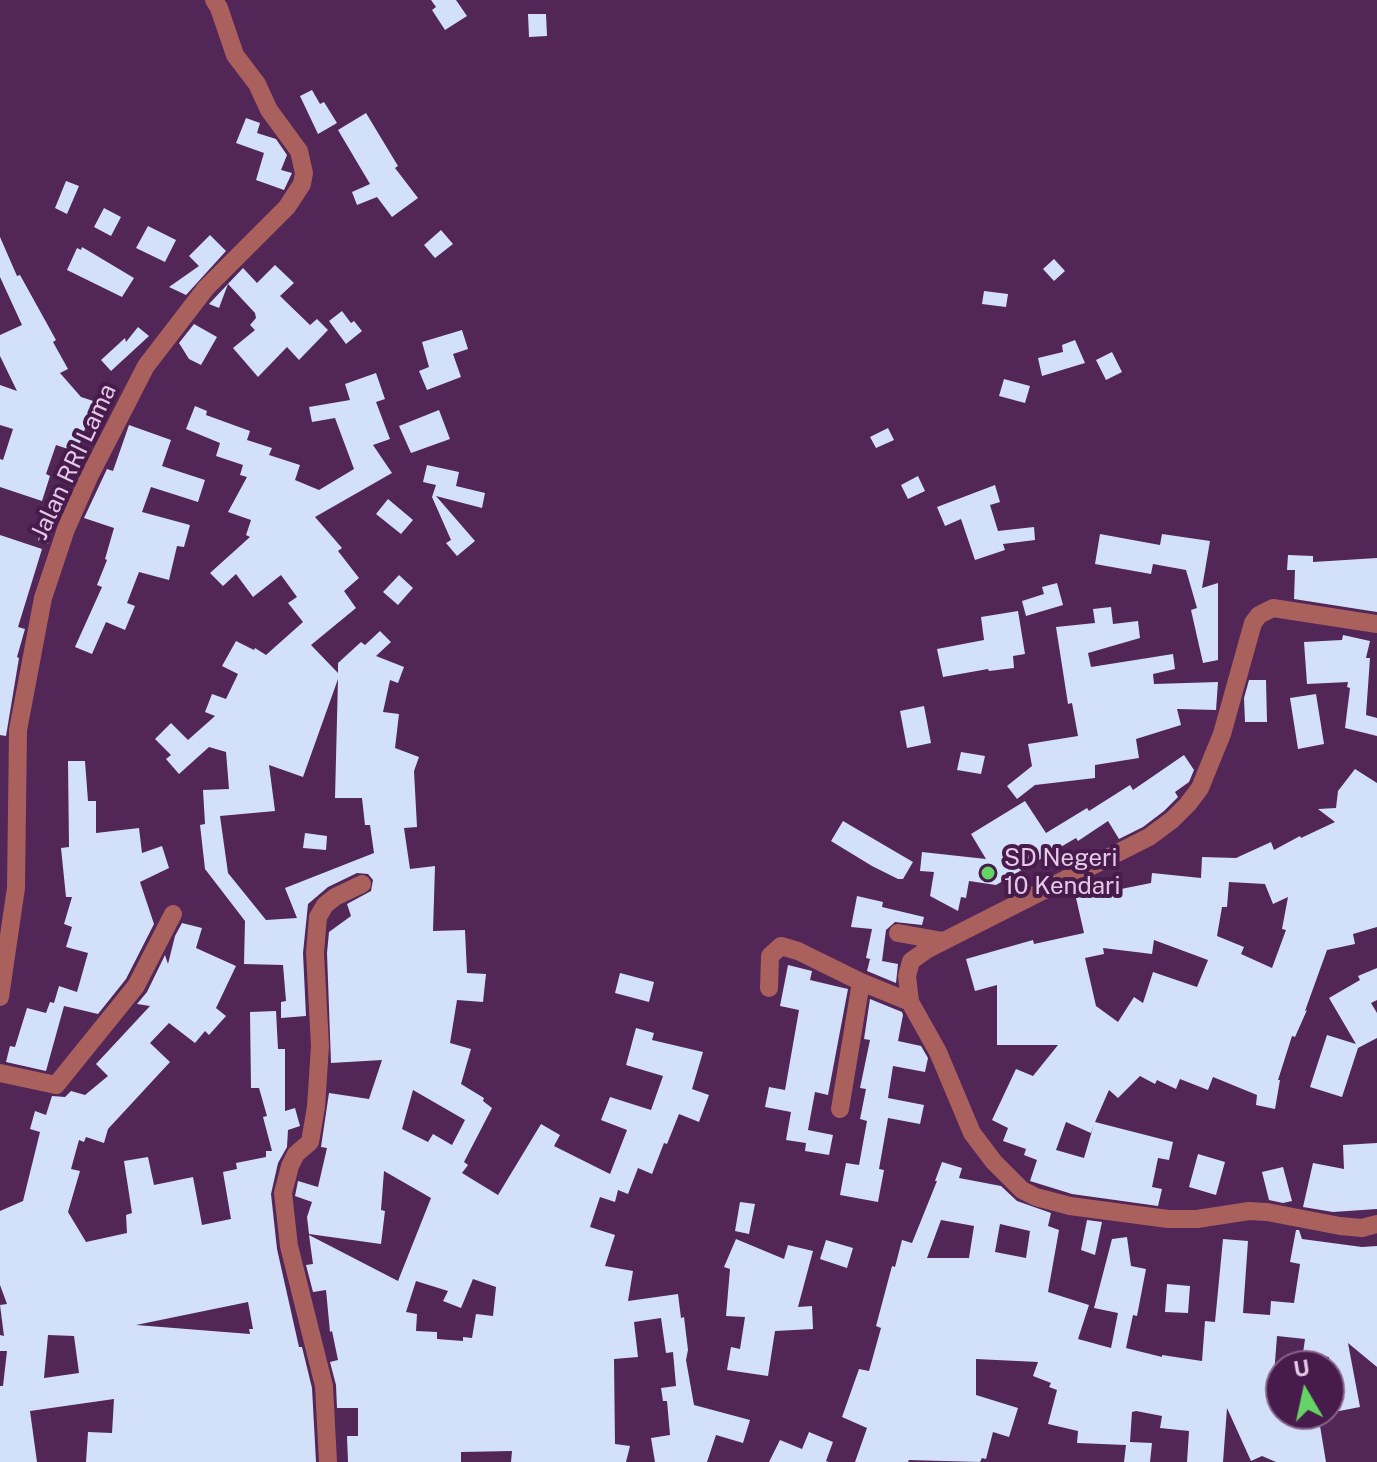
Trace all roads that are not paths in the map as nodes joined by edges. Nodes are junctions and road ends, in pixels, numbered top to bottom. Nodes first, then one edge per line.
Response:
1 (214, 0) edge
2 (1377, 624) edge
3 (362, 884) dead end
4 (173, 914) dead end
5 (898, 933) dead end
6 (943, 941) junction
7 (861, 982) junction
8 (769, 988) dead end
9 (0, 997) edge
10 (910, 1002) junction
11 (0, 1073) edge
12 (840, 1109) dead end
13 (1377, 1224) edge
14 (328, 1462) edge

1 - 9 street, Jalan RRI Lama
2 - 6 street
3 - 14 street
4 - 11 street
5 - 6 street
6 - 10 street
7 - 8 street
7 - 10 street
7 - 12 street
10 - 13 street

